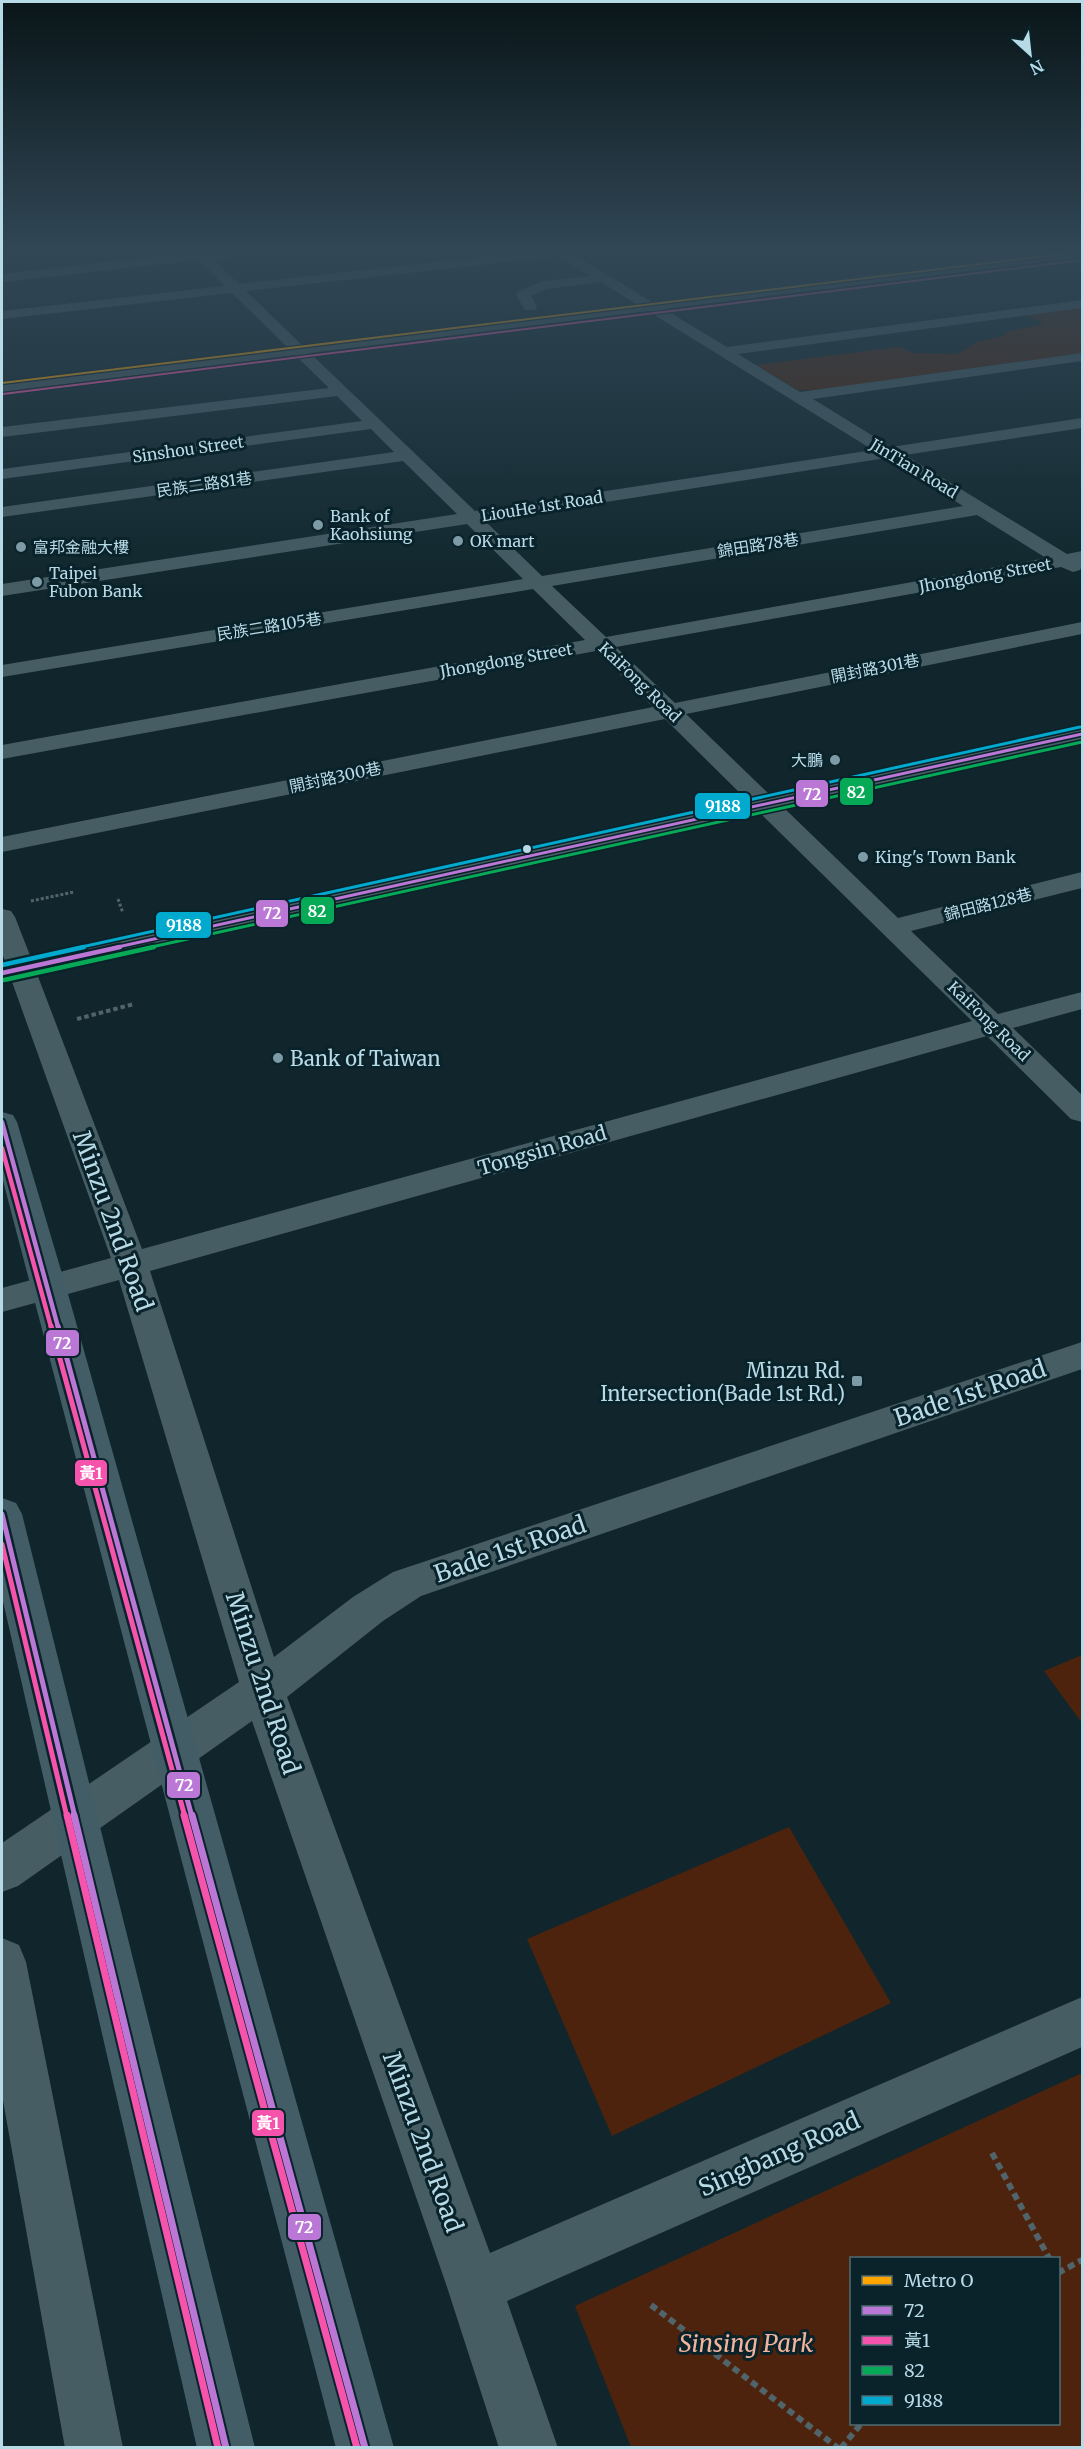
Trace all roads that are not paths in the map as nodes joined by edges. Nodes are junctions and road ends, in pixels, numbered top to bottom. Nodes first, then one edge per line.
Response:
1 (32, 366) edge
2 (139, 366) edge
3 (316, 366) edge
4 (747, 366) edge
5 (1017, 366) edge
6 (2, 369) edge
7 (2, 387) edge
8 (341, 391) junction
9 (797, 397) junction
10 (1083, 423) edge
11 (375, 424) junction
12 (2, 432) edge
13 (888, 453) junction
14 (407, 455) junction
15 (2, 474) edge
16 (980, 509) junction
17 (2, 512) edge
18 (471, 517) junction
19 (1073, 559) edge
20 (1083, 572) edge
21 (537, 581) junction
22 (2, 590) edge
23 (1083, 628) edge
24 (600, 643) junction
25 (2, 670) edge
26 (668, 709) junction
27 (1083, 734) edge
28 (2, 752) edge
29 (766, 804) junction
30 (2, 845) edge
31 (1083, 880) edge
32 (12, 910) edge
33 (893, 927) junction
34 (11, 971) edge
35 (1083, 1000) edge
36 (993, 1024) junction
37 (1083, 1112) edge
38 (2, 1122) edge
39 (131, 1264) junction
40 (48, 1287) junction
41 (2, 1300) edge
42 (1083, 1355) edge
43 (2, 1514) edge
44 (263, 1690) junction
45 (176, 1751) junction
46 (76, 1819) junction
47 (2, 1870) edge
48 (2, 1962) edge
49 (1083, 2022) edge
50 (475, 2287) junction
51 (94, 2448) edge
52 (226, 2448) edge
53 (364, 2448) edge
54 (529, 2448) edge

1 - 6 street
2 - 7 street
3 - 8 street, KaiFong Road
4 - 9 street, JinTian Road
5 - 9 street
8 - 11 street, KaiFong Road
8 - 12 street
9 - 13 street, JinTian Road
10 - 13 street, LiouHe 1st Road
11 - 14 street, KaiFong Road
11 - 15 street, Sinshou Street
13 - 16 street, JinTian Road
13 - 18 street, LiouHe 1st Road
14 - 17 street, 民族二路81巷
14 - 18 street, KaiFong Road
16 - 19 street, JinTian Road
16 - 21 street, 錦田路78巷
18 - 21 street, KaiFong Road
18 - 22 street, LiouHe 1st Road
19 - 20 street, JinTian Road
19 - 24 street, Jhongdong Street
21 - 24 street, KaiFong Road
21 - 25 street, 民族二路105巷
23 - 26 street, 開封路301巷
24 - 26 street, KaiFong Road
24 - 28 street, Jhongdong Street
26 - 29 street, KaiFong Road
26 - 30 street, 開封路300巷
27 - 29 street
29 - 33 street, KaiFong Road
29 - 34 street
31 - 33 street, 錦田路128巷
32 - 34 street, Minzu 2nd Road
33 - 36 street, KaiFong Road
34 - 39 street, Minzu 2nd Road
35 - 36 street, Tongsin Road
36 - 37 street, KaiFong Road
36 - 39 street, Tongsin Road
38 - 40 main road
39 - 40 street, Tongsin Road
39 - 44 street, Minzu 2nd Road
40 - 41 street, Tongsin Road
40 - 45 main road
42 - 44 street, Bade 1st Road
43 - 46 main road
44 - 45 street, Bade 1st Road
44 - 50 street, Minzu 2nd Road
45 - 46 street, Bade 1st Road
45 - 53 main road
46 - 47 street, Bade 1st Road
46 - 52 main road
48 - 51 street
49 - 50 street, Singbang Road
50 - 54 street, Minzu 2nd Road

